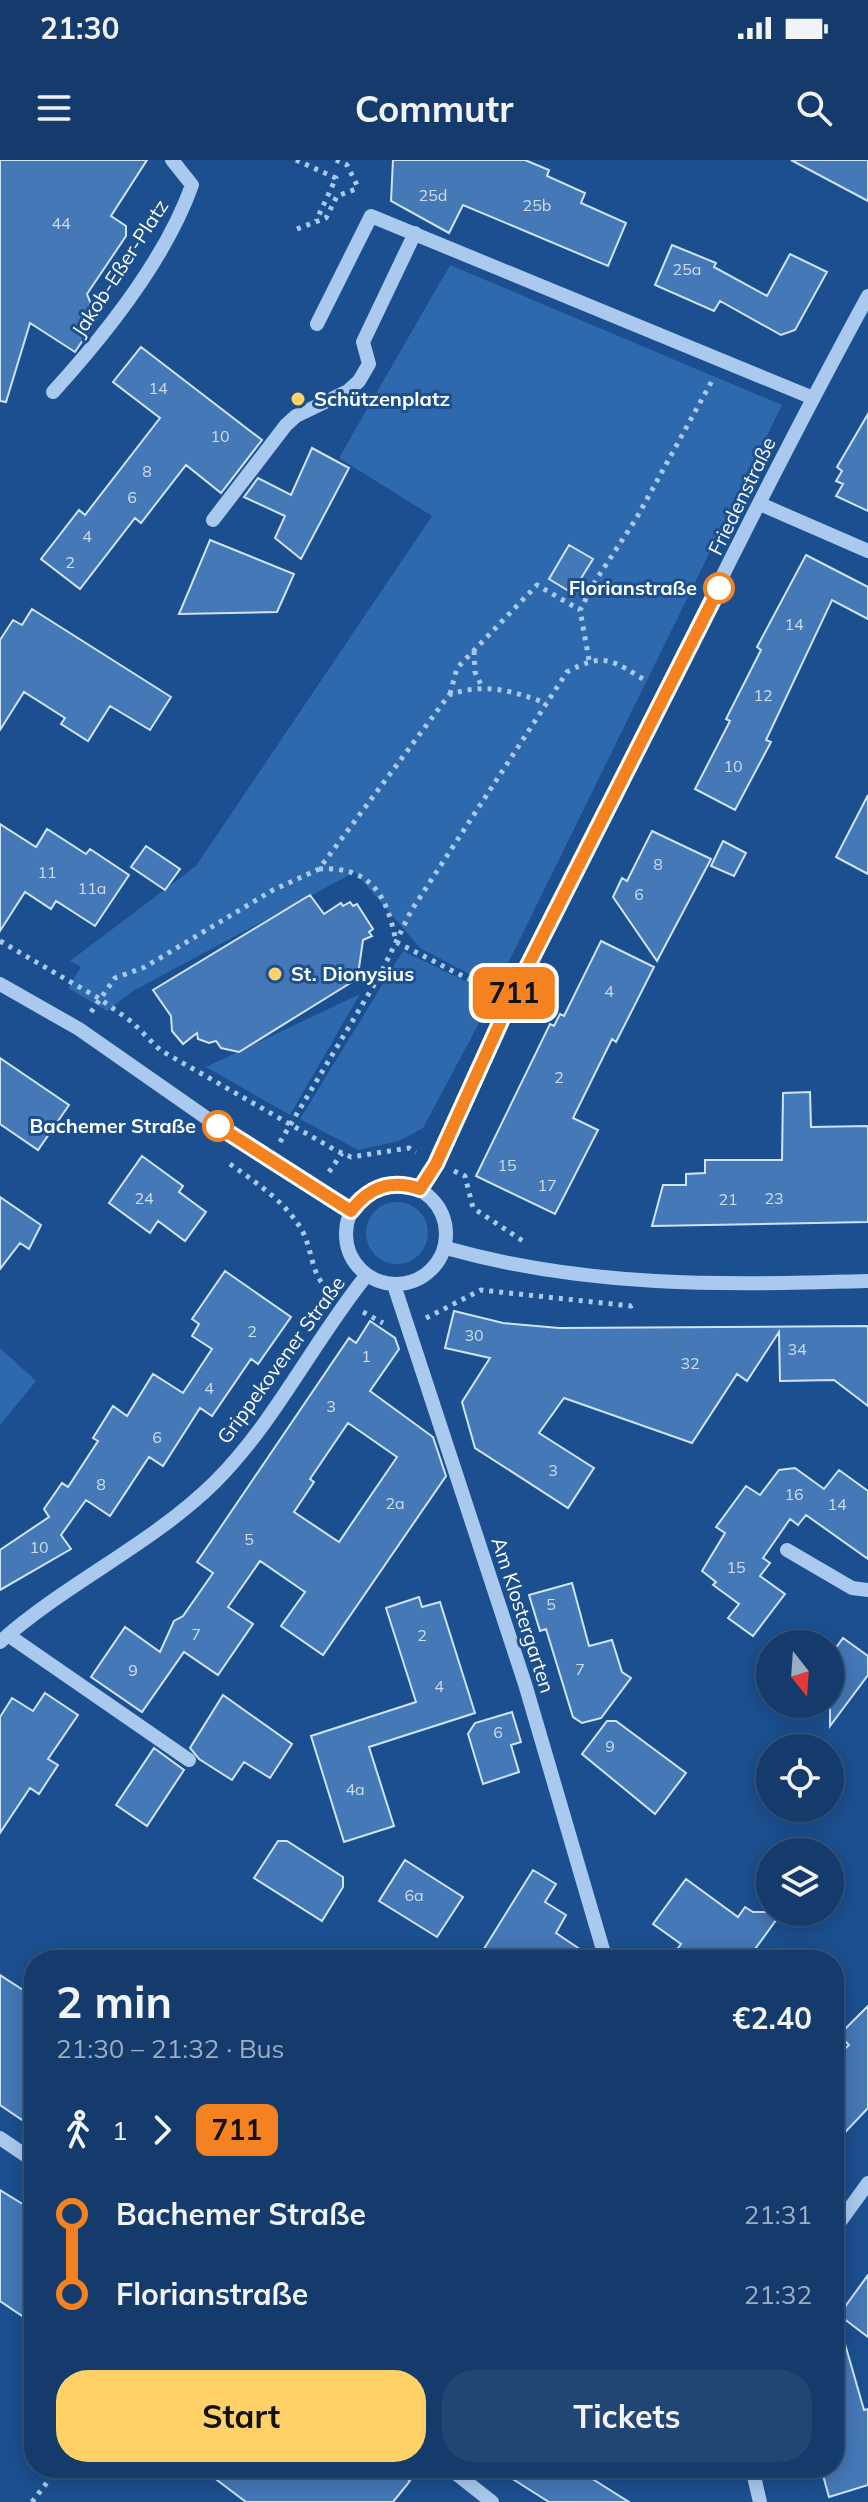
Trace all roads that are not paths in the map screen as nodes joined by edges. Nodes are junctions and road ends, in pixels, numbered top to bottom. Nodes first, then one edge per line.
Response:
1 (172, 160) edge
2 (415, 233) junction
3 (868, 296) edge
4 (317, 324) dead end
5 (53, 392) dead end
6 (813, 398) junction
7 (760, 504) junction
8 (213, 520) dead end
9 (868, 551) edge
10 (0, 984) edge
11 (420, 1189) junction
12 (351, 1211) junction
13 (446, 1248) junction
14 (366, 1276) junction
15 (868, 1281) edge
16 (394, 1285) junction
17 (787, 1550) dead end
18 (868, 1590) edge
19 (4, 1638) edge
20 (189, 1760) dead end
21 (603, 1950) edge
22 (0, 2138) edge
23 (24, 2154) edge
24 (868, 2183) edge
25 (844, 2216) edge
26 (462, 2478) edge
27 (754, 2478) edge
28 (492, 2502) edge
29 (760, 2502) edge

1 - 5 street, Jakob-Eßer-Platz
2 - 4 street
2 - 6 street
2 - 8 street
3 - 6 street, Friedenstraße
6 - 7 street, Friedenstraße
7 - 9 street
7 - 11 street, Friedenstraße
10 - 12 street
11 - 12 street
11 - 13 street
12 - 14 street
13 - 15 street
13 - 16 street
14 - 16 street
14 - 19 street, Grippekovener Straße
16 - 21 street, Am Klostergarten
17 - 18 street
19 - 20 street
22 - 23 street
24 - 25 street
26 - 28 street
27 - 29 street

